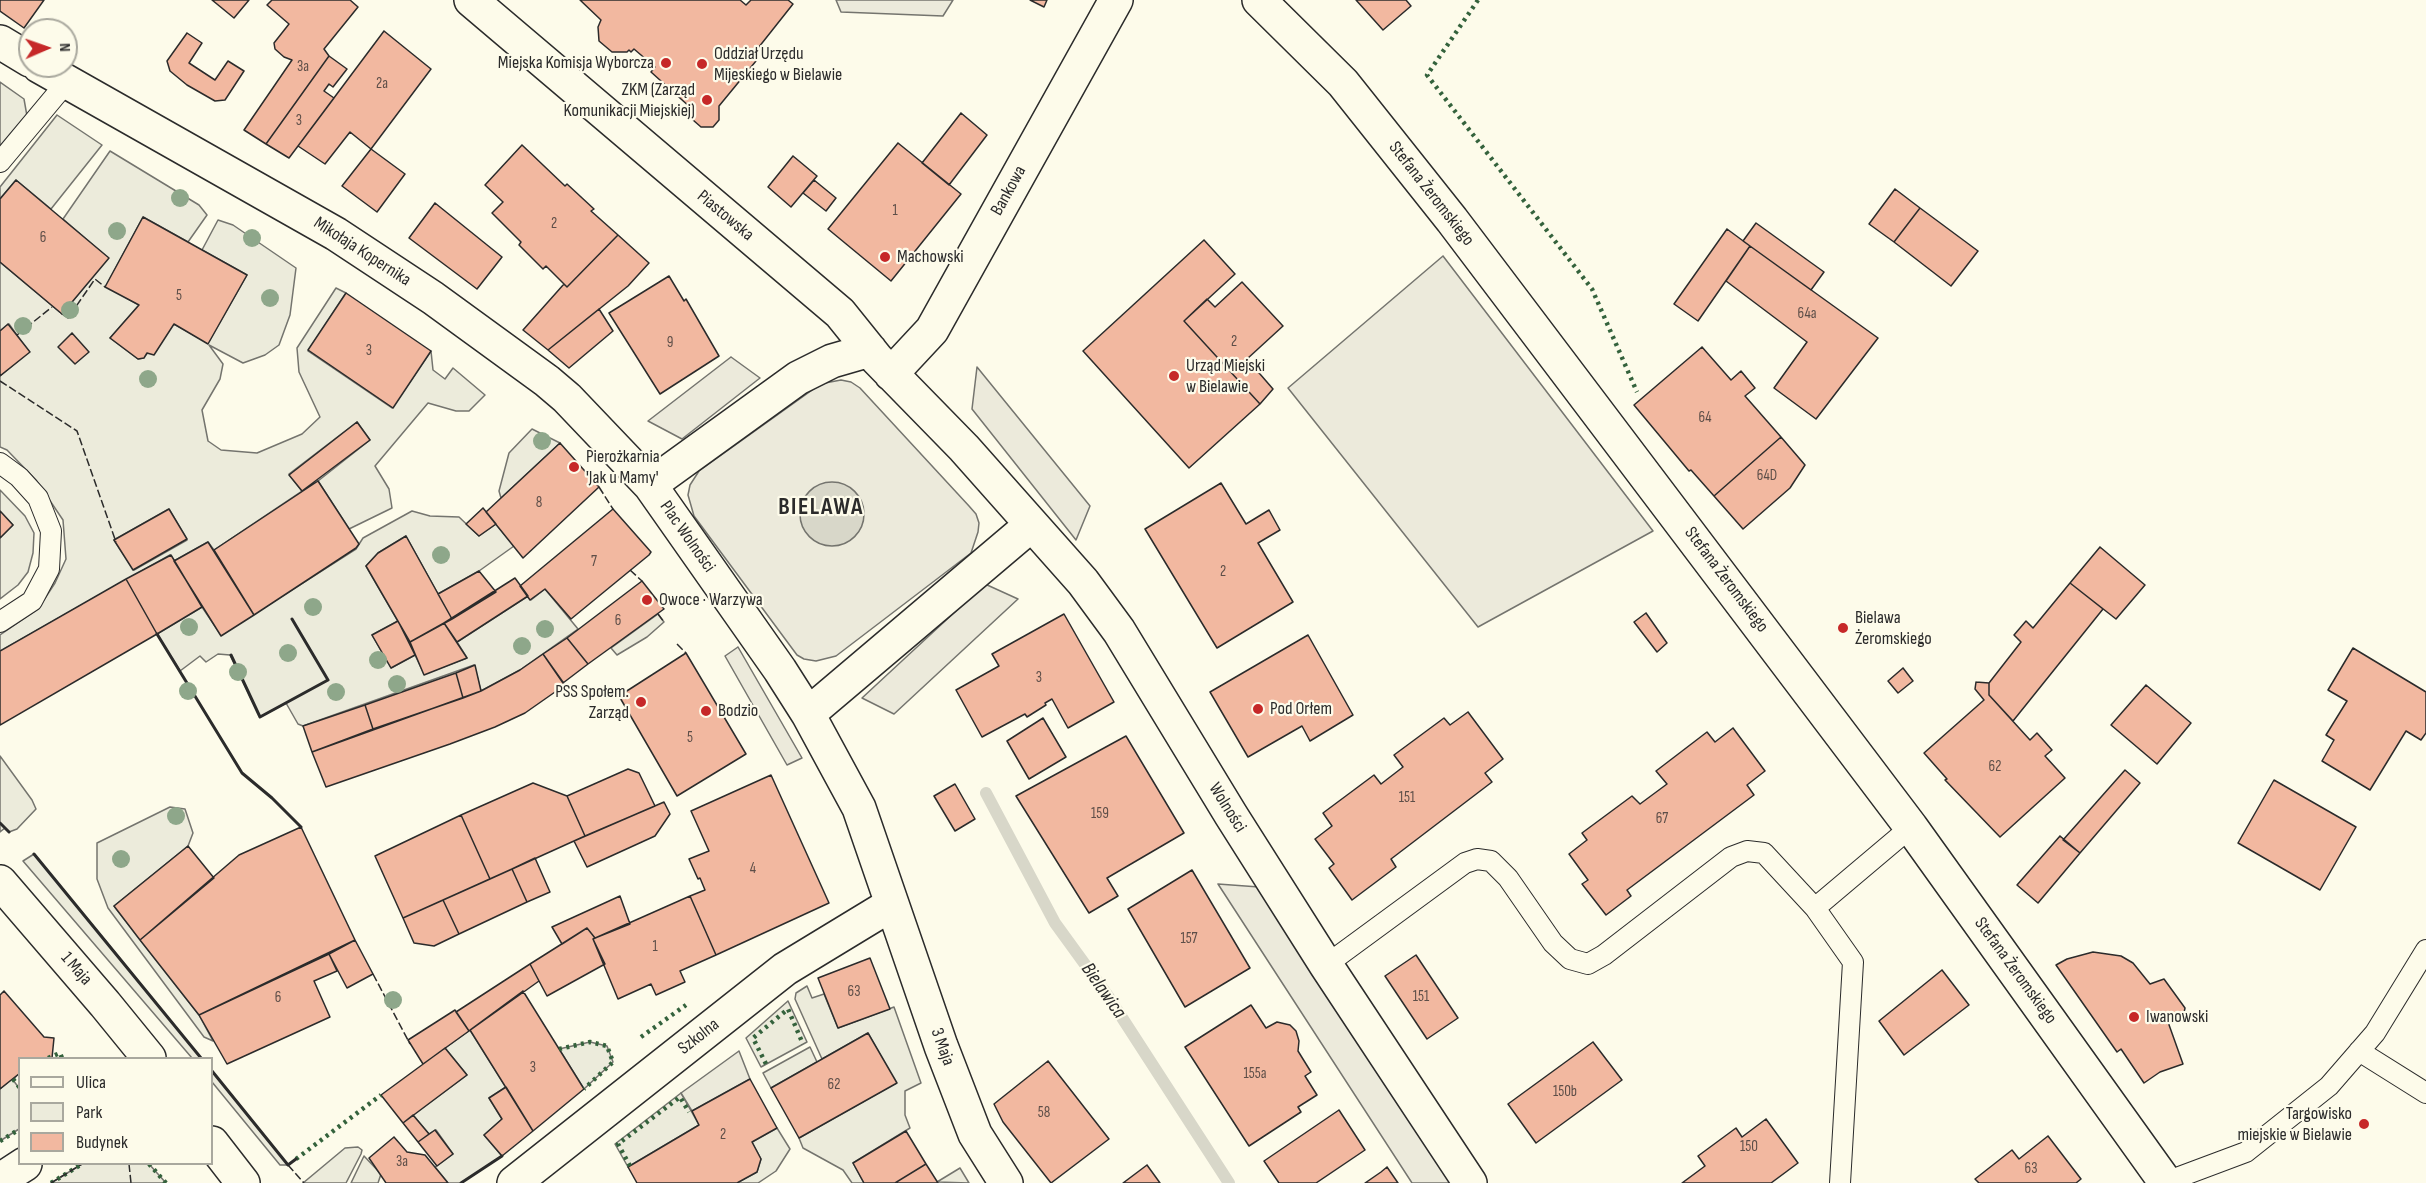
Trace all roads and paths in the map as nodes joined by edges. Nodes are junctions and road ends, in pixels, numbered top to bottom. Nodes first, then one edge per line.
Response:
1 (471, 0) edge
2 (1116, 0) edge
3 (1259, 0) edge
4 (0, 42) edge
5 (18, 53) edge
6 (51, 78) edge
7 (60, 78) edge
8 (0, 162) edge
9 (880, 362) junction
10 (964, 448) joint
11 (0, 463) edge
12 (650, 485) junction
13 (1030, 526) junction
14 (0, 622) edge
15 (808, 714) junction
16 (1911, 827) junction
17 (0, 882) edge
18 (892, 904) junction
19 (1815, 908) junction
20 (2426, 950) edge
21 (1326, 964) junction
22 (2359, 1051) junction
23 (147, 1057) edge
24 (2426, 1093) edge
25 (213, 1144) edge
26 (23, 1165) edge
27 (0, 1180) edge
28 (2165, 1182) edge
29 (243, 1183) edge
30 (514, 1183) edge
31 (1006, 1183) edge
32 (1470, 1183) edge
33 (1840, 1183) edge

1 - 9 street, Piastowska
2 - 9 street, Bankowa
3 - 16 street, Stefana Żeromskiego
4 - 5 street
6 - 8 lane
7 - 12 street, Mikołaja Kopernika
9 - 10 street, Piastowska
9 - 12 street, Plac Wolności
10 - 13 street, Wolności
11 - 14 lane
12 - 15 street, Plac Wolności
13 - 15 street
13 - 21 street, Wolności
15 - 18 street, Plac Wolności
16 - 19 lane
16 - 28 street, Stefana Żeromskiego
17 - 23 street, 1 Maja
18 - 30 street, Szkolna
18 - 31 street, 3 Maja
19 - 21 lane
19 - 33 lane
20 - 22 lane
21 - 32 street, Wolności
22 - 24 lane
22 - 28 lane
25 - 29 street
26 - 27 street

